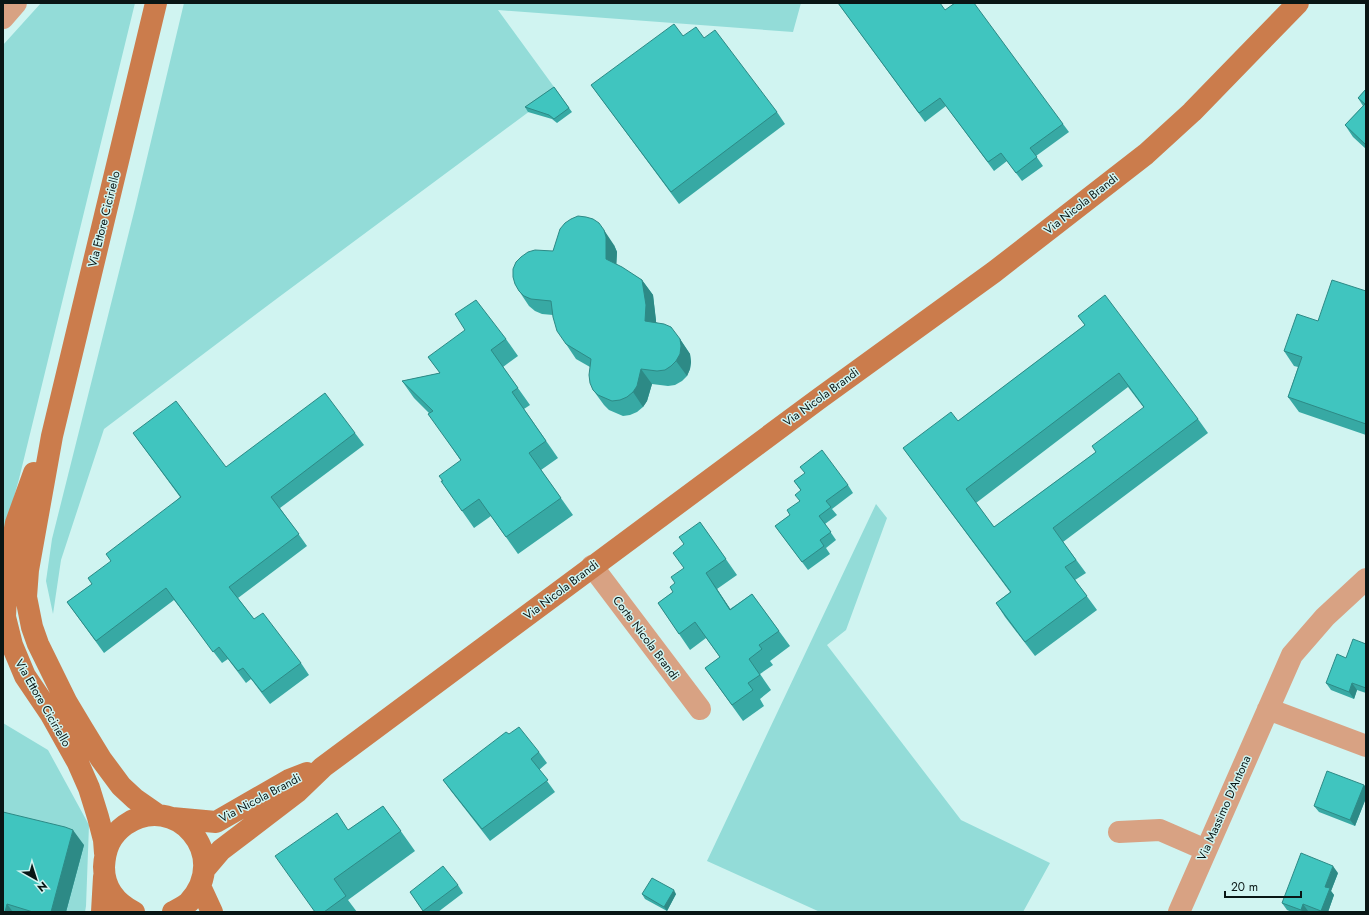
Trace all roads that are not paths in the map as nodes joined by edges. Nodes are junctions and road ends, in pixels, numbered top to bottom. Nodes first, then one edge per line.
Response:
1 (16, 3) edge
2 (156, 3) edge
3 (1298, 3) edge
4 (3, 18) edge
5 (52, 436) junction
6 (592, 566) junction
7 (1366, 579) edge
8 (700, 709) dead end
9 (1268, 709) junction
10 (1366, 746) edge
11 (323, 767) junction
12 (164, 817) junction
13 (1119, 832) dead end
14 (1206, 850) junction
15 (105, 853) junction
16 (104, 874) junction
17 (202, 878) junction
18 (1185, 910) edge
19 (102, 912) edge
20 (134, 912) edge
21 (173, 912) edge
22 (212, 912) edge

1 - 4 street
2 - 5 street, Via Ettore Ciciriello
3 - 6 street, Via Nicola Brandi
5 - 12 street, Via Ettore Ciciriello
5 - 15 street, Via Ettore Ciciriello
6 - 8 street, Corte Nicola Brandi
6 - 11 street, Via Nicola Brandi
7 - 9 street, Via Massimo D'Antona
9 - 10 street
9 - 14 street, Via Massimo D'Antona
11 - 12 street, Via Nicola Brandi
11 - 17 street, Via Nicola Brandi
12 - 15 street, Via Nicola Brandi
12 - 17 street, Via Ettore Ciciriello
13 - 14 street
14 - 18 street, Via Massimo D'Antona
15 - 16 street
16 - 19 street
16 - 20 street
17 - 21 street, Via Nicola Brandi
17 - 22 street, Via Ettore Ciciriello

